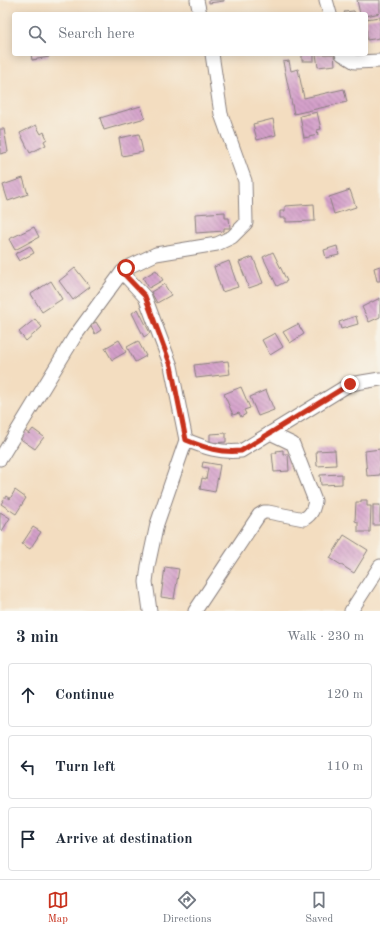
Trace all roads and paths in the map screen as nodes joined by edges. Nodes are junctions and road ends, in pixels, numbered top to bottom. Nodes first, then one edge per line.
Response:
1 (197, 0) edge
2 (326, 0) edge
3 (200, 12) edge
4 (329, 12) edge
5 (212, 56) edge
6 (345, 56) edge
7 (380, 61) edge
8 (122, 272) junction
9 (380, 379) edge
10 (270, 433) junction
11 (186, 440) junction
12 (0, 459) edge
13 (380, 566) edge
14 (150, 611) edge
15 (195, 611) edge
16 (351, 611) edge

1 - 3 street
2 - 4 street
5 - 8 street
6 - 7 street
8 - 11 street
8 - 12 street
9 - 10 street
10 - 11 street
10 - 15 street
11 - 14 street
13 - 16 street

